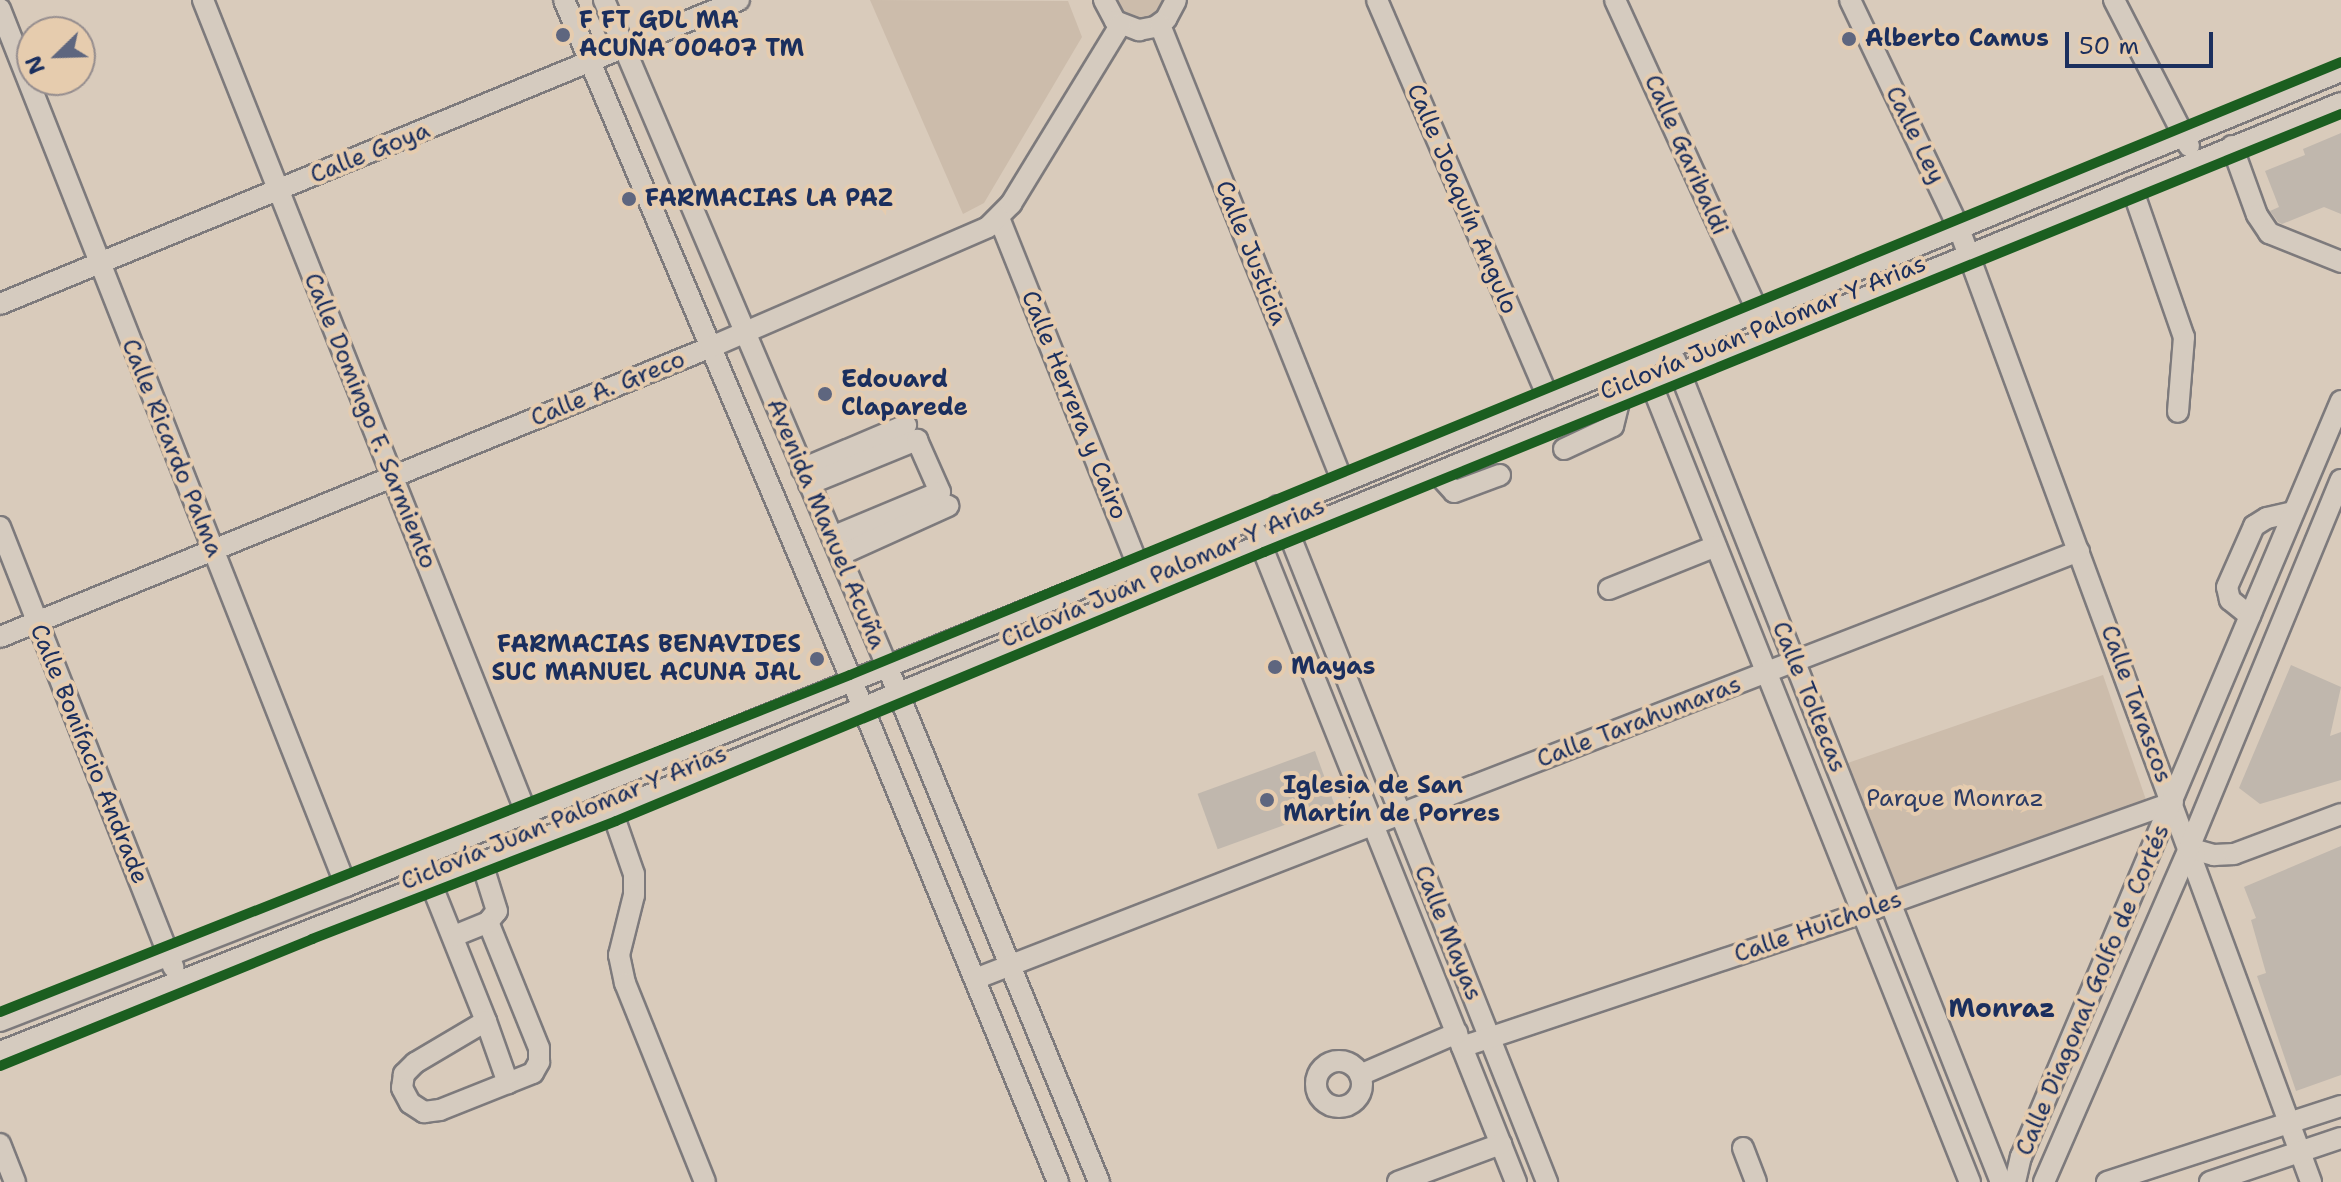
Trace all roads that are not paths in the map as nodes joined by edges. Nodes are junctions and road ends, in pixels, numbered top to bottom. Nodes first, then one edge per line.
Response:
1 (203, 0) edge
2 (564, 0) edge
3 (604, 0) edge
4 (739, 0) edge
5 (1104, 0) edge
6 (1176, 0) edge
7 (1377, 0) edge
8 (1615, 0) edge
9 (1850, 0) edge
10 (2114, 0) edge
11 (0, 9) edge
12 (1121, 24) junction
13 (1160, 25) junction
14 (623, 49) junction
15 (590, 63) junction
16 (2341, 71) edge
17 (2341, 103) edge
18 (2184, 136) junction
19 (2232, 146) junction
20 (2197, 161) junction
21 (2132, 188) junction
22 (279, 190) junction
23 (999, 218) junction
24 (1958, 226) junction
25 (1969, 254) junction
26 (2341, 262) edge
27 (99, 264) junction
28 (0, 304) edge
29 (1757, 310) junction
30 (744, 333) junction
31 (711, 347) junction
32 (1670, 347) junction
33 (1641, 358) junction
34 (1680, 373) junction
35 (1652, 384) junction
36 (1548, 398) junction
37 (1620, 398) junction
38 (2341, 401) edge
39 (2178, 412) dead end
40 (906, 425) dead end
41 (1564, 449) dead end
42 (1437, 473) junction
43 (1500, 475) dead end
44 (806, 476) junction
45 (392, 477) junction
46 (2341, 480) edge
47 (1343, 482) junction
48 (948, 506) dead end
49 (1278, 506) junction
50 (2293, 512) junction
51 (1250, 518) junction
52 (0, 527) edge
53 (1289, 534) junction
54 (1261, 545) junction
55 (836, 546) junction
56 (1716, 546) junction
57 (213, 551) junction
58 (2079, 551) junction
59 (1137, 564) junction
60 (1609, 589) dead end
61 (1148, 591) junction
62 (2250, 616) junction
63 (37, 622) junction
64 (0, 637) edge
65 (1795, 661) junction
66 (887, 666) junction
67 (1767, 672) junction
68 (852, 681) junction
69 (899, 693) junction
70 (864, 708) junction
71 (2173, 802) junction
72 (612, 811) junction
73 (526, 813) junction
74 (1401, 814) junction
75 (2341, 814) edge
76 (1373, 825) junction
77 (537, 841) junction
78 (2189, 848) junction
79 (420, 856) junction
80 (482, 863) junction
81 (429, 885) junction
82 (346, 886) junction
83 (1890, 902) junction
84 (1862, 913) junction
85 (488, 922) junction
86 (454, 936) junction
87 (168, 954) junction
88 (1010, 966) junction
89 (975, 979) junction
90 (179, 980) junction
91 (0, 1021) edge
92 (486, 1021) junction
93 (1490, 1038) junction
94 (1459, 1040) junction
95 (0, 1052) edge
96 (1360, 1075) dead end
97 (508, 1083) junction
98 (2341, 1106) edge
99 (2290, 1122) junction
100 (2341, 1138) edge
101 (0, 1144) edge
102 (1501, 1144) junction
103 (1743, 1148) dead end
104 (2300, 1151) junction
105 (15, 1182) edge
106 (705, 1182) edge
107 (1058, 1182) edge
108 (1099, 1182) edge
109 (1398, 1182) edge
110 (1516, 1182) edge
111 (1547, 1182) edge
112 (1756, 1182) edge
113 (1970, 1182) edge
114 (2001, 1182) edge
115 (2015, 1182) edge
116 (2044, 1182) edge
117 (2107, 1182) edge
118 (2210, 1182) edge
119 (2311, 1182) edge

1 - 22 street, Calle Domingo F. Sarmiento
2 - 15 street, Avenida Manuel Acuña
3 - 14 street, Avenida Manuel Acuña
4 - 14 street, Calle Goya
5 - 12 street
6 - 13 street
7 - 36 street, Calle Joaquín Angulo
8 - 29 street, Calle Garibaldi
9 - 24 street, Calle Ley
10 - 18 street
11 - 27 street, Calle Ricardo Palma
12 - 13 street
12 - 23 street, Calle A. Greco
13 - 47 street, Calle Justicia
14 - 15 street, Calle Goya
14 - 30 street, Avenida Manuel Acuña
15 - 22 street, Calle Goya
15 - 31 street, Avenida Manuel Acuña
16 - 18 street
17 - 19 street
18 - 20 street
18 - 24 street
19 - 20 street
19 - 26 street
20 - 21 street
21 - 25 street
21 - 39 street
22 - 27 street, Calle Goya
22 - 45 street, Calle Domingo F. Sarmiento
23 - 30 street, Calle A. Greco
23 - 59 street, Calle Herrera y Cairo
24 - 25 street, Calle Tarascos
24 - 29 street
25 - 34 street
25 - 58 street, Calle Tarascos
27 - 28 street, Calle Goya
27 - 57 street, Calle Ricardo Palma
29 - 32 street
30 - 31 street, Calle A. Greco
30 - 44 street, Avenida Manuel Acuña
31 - 45 street, Calle A. Greco
31 - 68 street, Avenida Manuel Acuña
32 - 33 street
32 - 34 street, Calle Toltecas
33 - 35 street, Calle Toltecas
33 - 36 street
34 - 35 street
34 - 65 street, Calle Toltecas
35 - 37 street
35 - 56 street, Calle Toltecas
36 - 47 street
37 - 41 street
37 - 42 street
38 - 50 street, Calle Diagonal Golfo de Cortés
40 - 44 street
42 - 43 street
42 - 53 street
44 - 55 street, Avenida Manuel Acuña
44 - 55 street
45 - 57 street, Calle A. Greco
45 - 73 street, Calle Domingo F. Sarmiento
46 - 78 street, Calle Diagonal Golfo de Cortés
47 - 49 street
48 - 55 street
49 - 51 street
49 - 53 street, Calle Mayas
50 - 62 street, Calle Diagonal Golfo de Cortés
50 - 62 street
51 - 54 street, Calle Mayas
51 - 59 street
52 - 63 street, Calle Bonifacio Andrade
53 - 54 street
53 - 74 street, Calle Mayas
54 - 61 street
54 - 76 street, Calle Mayas
55 - 66 street, Avenida Manuel Acuña
56 - 60 street
56 - 67 street, Calle Toltecas
57 - 63 street, Calle A. Greco
57 - 82 street, Calle Ricardo Palma
58 - 65 street, Calle Tarahumaras
58 - 71 street, Calle Tarascos
59 - 61 street, Calle Herrera y Cairo
59 - 66 street
61 - 69 street
62 - 71 street, Calle Diagonal Golfo de Cortés
63 - 64 street, Calle A. Greco
63 - 87 street, Calle Bonifacio Andrade
65 - 67 street, Calle Tarahumaras
65 - 83 street, Calle Toltecas
66 - 68 street
66 - 69 street, Avenida Manuel Acuña
67 - 74 street, Calle Tarahumaras
67 - 84 street, Calle Toltecas
68 - 70 street, Avenida Manuel Acuña
68 - 73 street
69 - 70 street
69 - 88 street, Avenida Manuel Acuña
70 - 72 street
70 - 89 street, Avenida Manuel Acuña
71 - 78 street, Calle Tarascos
71 - 83 street, Calle Huicholes
71 - 115 street, Calle Diagonal Golfo de Cortés
72 - 77 street
72 - 106 street
73 - 77 street, Calle Domingo F. Sarmiento
73 - 79 street
74 - 76 street, Calle Tarahumaras
74 - 93 street, Calle Mayas
75 - 78 street
76 - 88 street, Calle Tarahumaras
76 - 94 street, Calle Mayas
77 - 80 street
78 - 99 street, Calle Tarascos
78 - 116 street, Calle Diagonal Golfo de Cortés
79 - 81 street
79 - 82 street
80 - 81 street
80 - 85 street
81 - 86 street
81 - 90 street
82 - 87 street
83 - 84 street, Calle Huicholes
83 - 114 street, Calle Toltecas
84 - 93 street, Calle Huicholes
84 - 113 street, Calle Toltecas
85 - 86 street
85 - 97 street
86 - 92 street
87 - 90 street, Calle Bonifacio Andrade
87 - 91 street
88 - 89 street, Calle Tarahumaras
88 - 108 street, Avenida Manuel Acuña
89 - 107 street, Avenida Manuel Acuña
90 - 95 street
92 - 97 street
92 - 97 street
93 - 94 street, Calle Huicholes
93 - 111 street, Calle Mayas
94 - 96 street, Calle Huicholes
94 - 102 street, Calle Mayas
98 - 99 street
99 - 104 street, Calle Tarascos
99 - 117 street
100 - 104 street
101 - 105 street
102 - 109 street
102 - 110 street, Calle Mayas
103 - 112 street
104 - 118 street
104 - 119 street, Calle Tarascos

